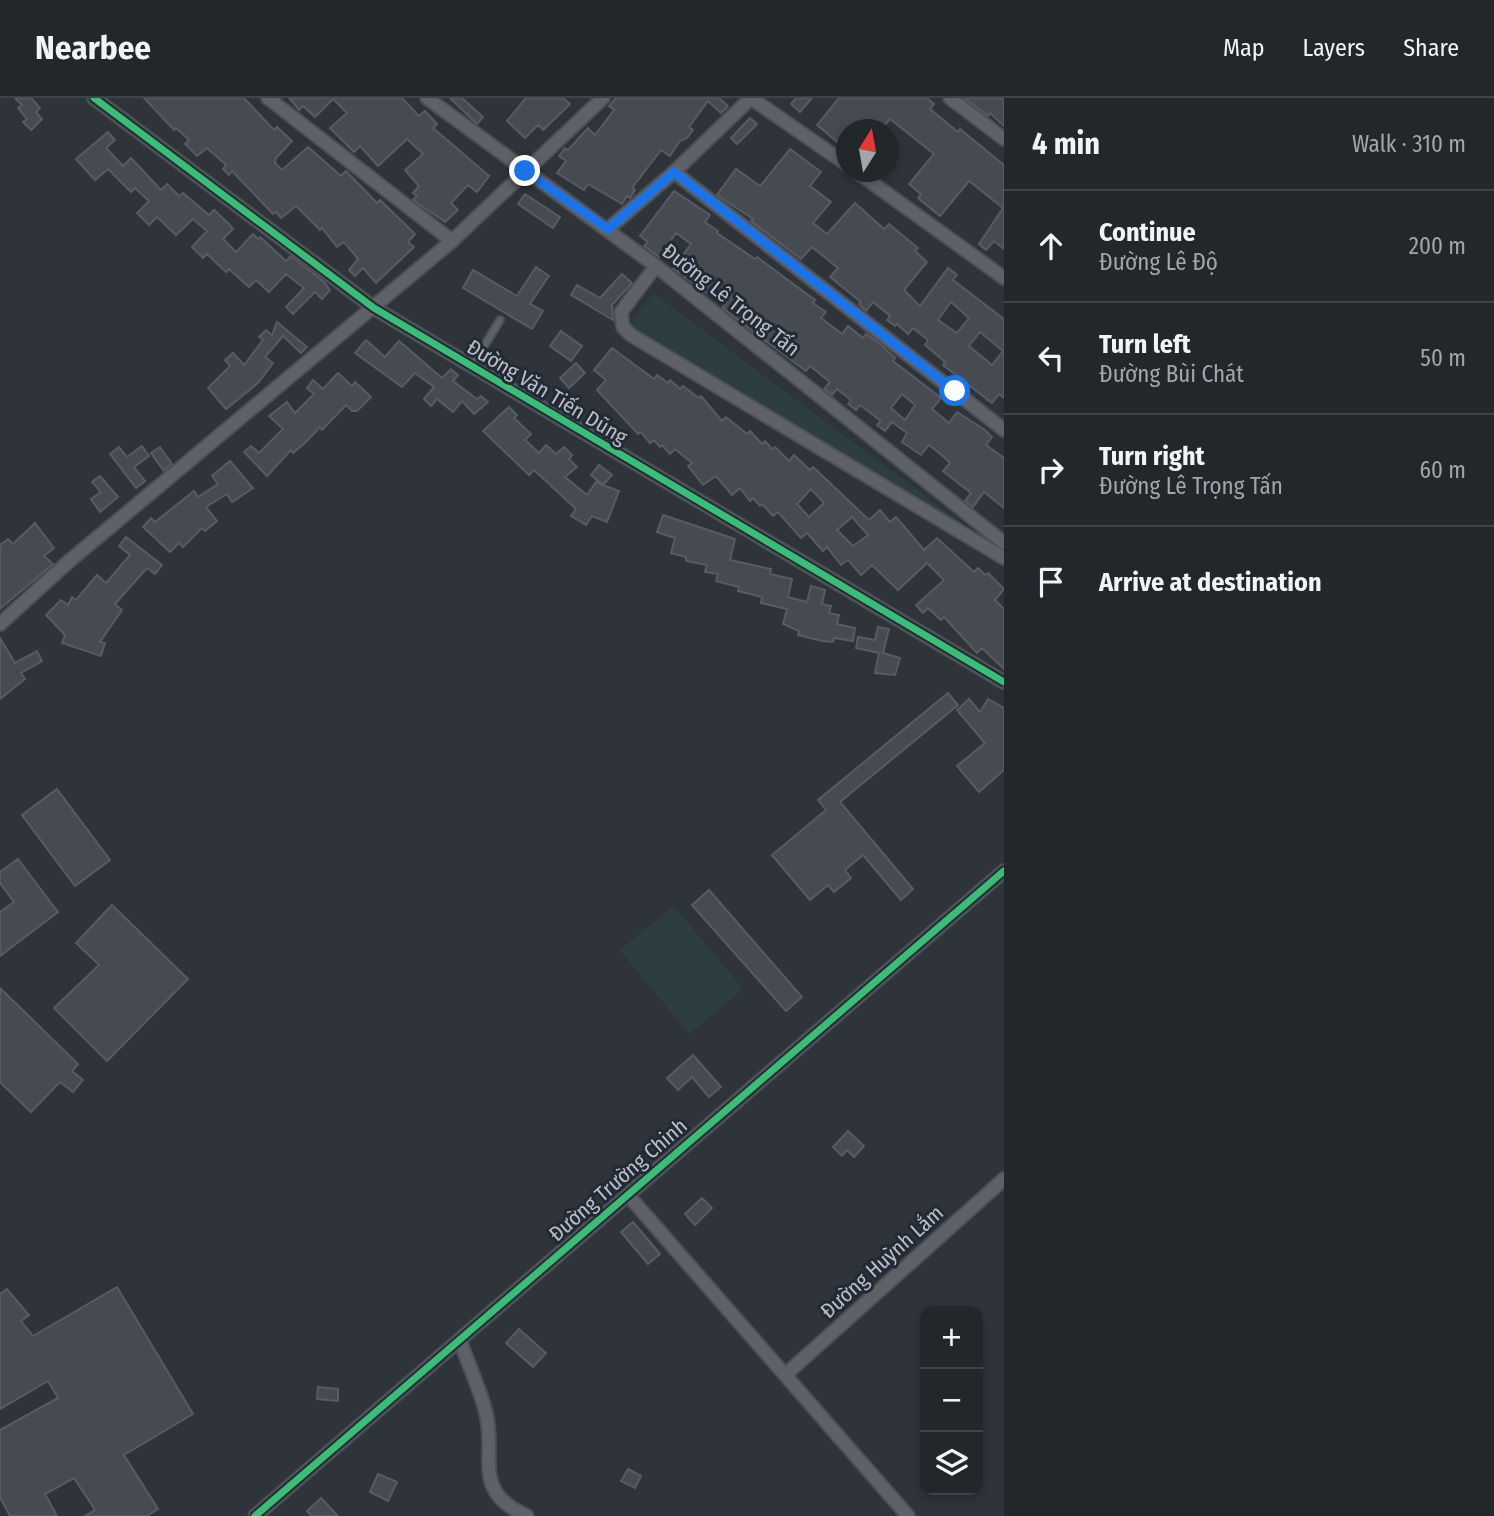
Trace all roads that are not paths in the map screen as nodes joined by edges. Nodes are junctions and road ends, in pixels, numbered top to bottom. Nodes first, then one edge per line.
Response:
1 (94, 98) edge
2 (268, 98) edge
3 (427, 98) edge
4 (751, 98) edge
5 (950, 98) edge
6 (597, 100) edge
7 (1004, 139) edge
8 (836, 157) edge
9 (525, 171) junction
10 (674, 172) junction
11 (871, 182) edge
12 (608, 229) junction
13 (452, 242) junction
14 (656, 266) junction
15 (1004, 278) edge
16 (374, 308) junction
17 (500, 320) dead end
18 (471, 367) junction
19 (1004, 430) edge
20 (1004, 543) edge
21 (1004, 558) edge
22 (0, 624) edge
23 (1004, 682) edge
24 (1004, 871) edge
25 (1004, 1179) edge
26 (628, 1195) junction
27 (460, 1340) junction
28 (785, 1375) junction
29 (255, 1516) edge
30 (527, 1516) edge
31 (908, 1516) edge

1 - 16 street, Đường Văn Tiến Dũng
2 - 13 street
3 - 9 street, Đường Lê Trọng Tấn
4 - 8 street
4 - 10 street
5 - 7 street
6 - 9 street
9 - 12 street, Đường Lê Trọng Tấn
9 - 13 street
10 - 12 street
10 - 19 street
11 - 15 street
12 - 14 street, Đường Lê Trọng Tấn
13 - 16 street
14 - 20 street, Đường Lê Trọng Tấn
14 - 21 street
16 - 18 street, Đường Văn Tiến Dũng
16 - 22 street
17 - 18 lane
18 - 23 street, Đường Văn Tiến Dũng
24 - 26 street, Đường Trường Chinh
25 - 28 street, Đường Huỳnh Lắm
26 - 27 street, Đường Trường Chinh
26 - 28 street
27 - 29 street, Đường Trường Chinh
27 - 30 street
28 - 31 street

